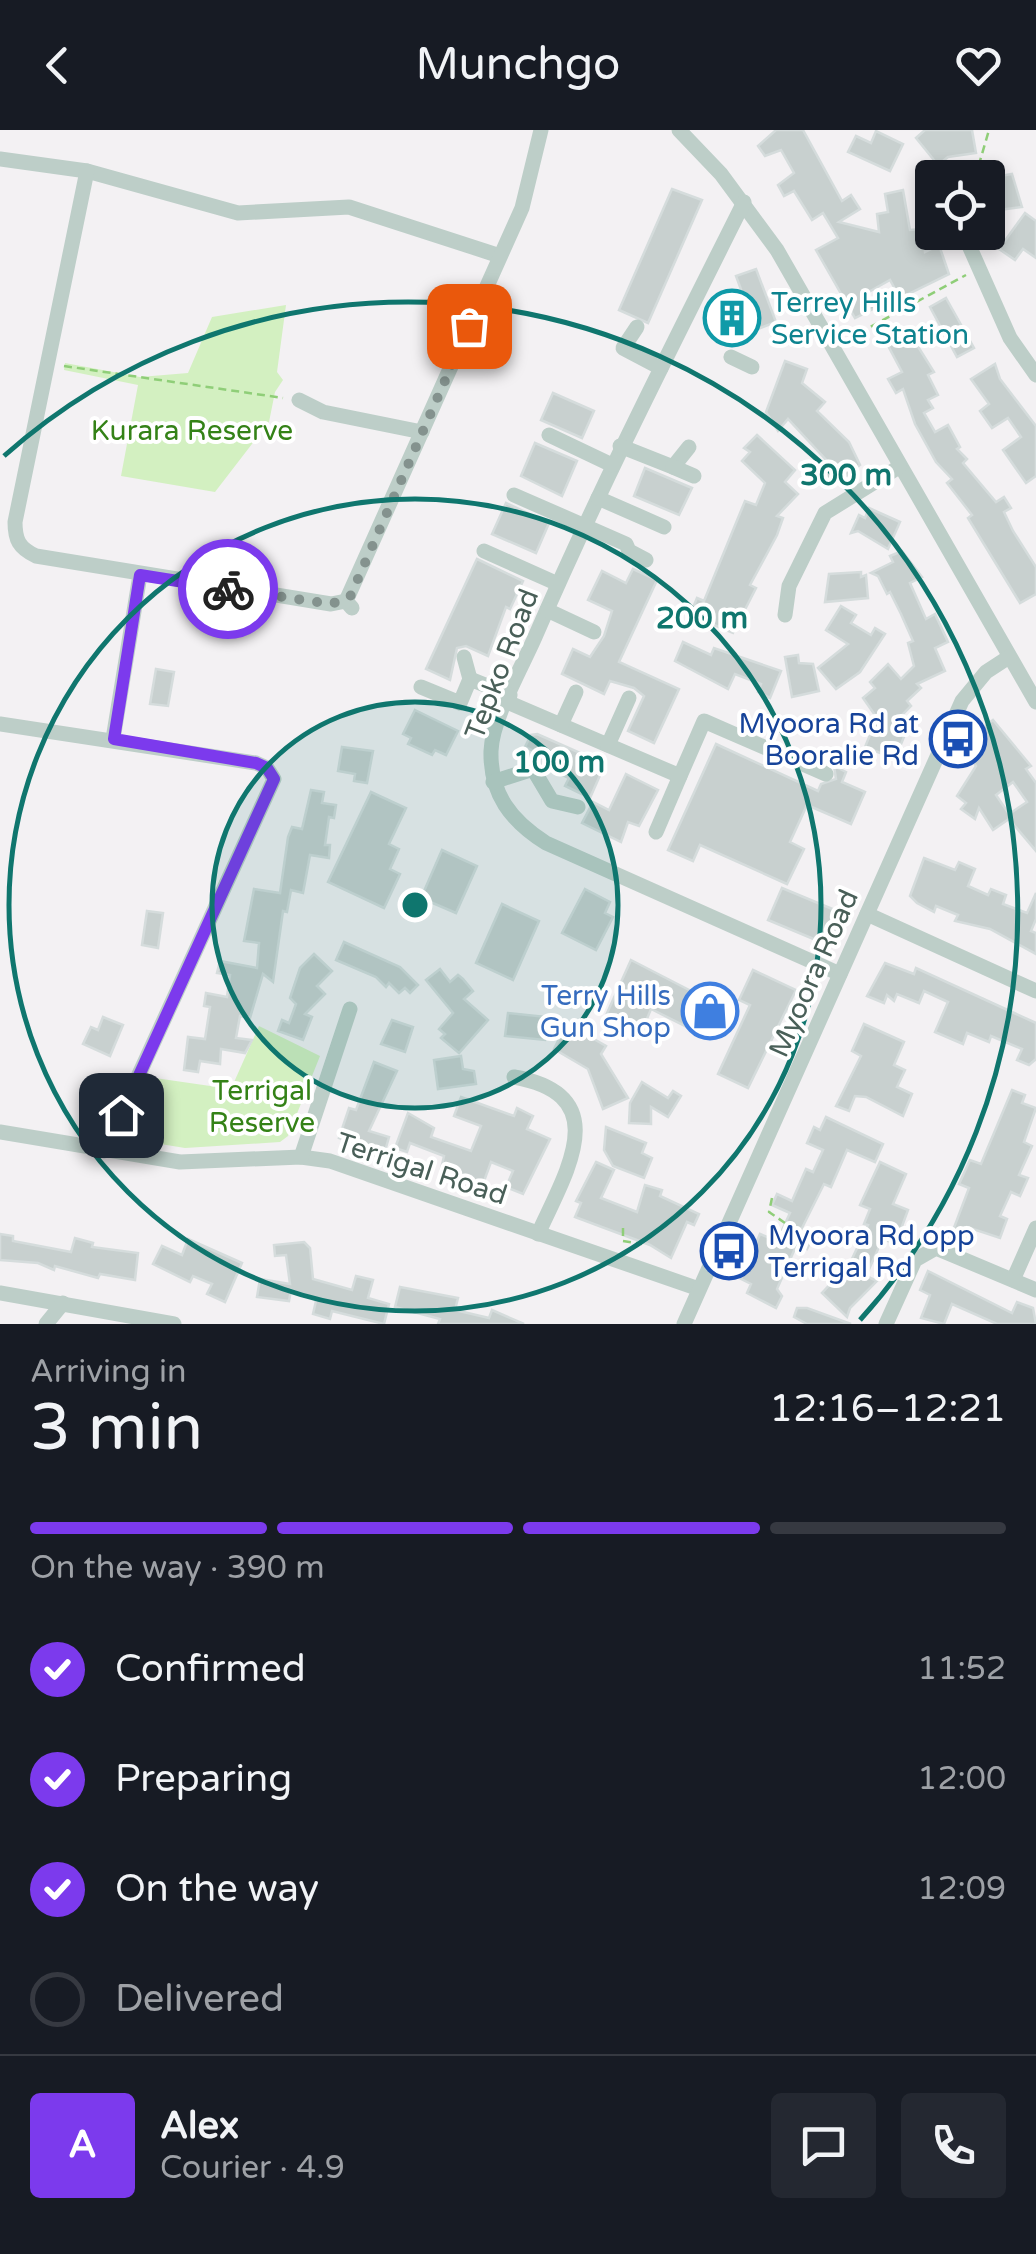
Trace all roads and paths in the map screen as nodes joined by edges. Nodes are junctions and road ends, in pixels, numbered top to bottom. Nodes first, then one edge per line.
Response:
1 (541, 130) edge
2 (679, 130) edge
3 (989, 130) edge
4 (0, 159) edge
5 (980, 160) edge
6 (87, 172) junction
7 (744, 202) junction
8 (971, 250) edge
9 (500, 256) junction
10 (979, 268) junction
11 (636, 327) dead end
12 (848, 339) dead end
13 (731, 357) dead end
14 (48, 363) junction
15 (752, 367) dead end
16 (661, 368) junction
17 (1036, 376) edge
18 (299, 400) joint
19 (422, 432) junction
20 (549, 434) dead end
21 (620, 446) junction
22 (689, 446) dead end
23 (612, 464) junction
24 (673, 467) junction
25 (899, 467) junction
26 (694, 476) dead end
27 (514, 494) dead end
28 (598, 498) junction
29 (585, 527) junction
30 (664, 527) dead end
31 (484, 551) dead end
32 (646, 560) dead end
33 (140, 575) junction
34 (558, 584) junction
35 (547, 610) junction
36 (786, 615) dead end
37 (594, 632) dead end
38 (464, 657) dead end
39 (1008, 657) junction
40 (470, 679) junction
41 (422, 687) dead end
42 (576, 692) dead end
43 (509, 698) junction
44 (628, 698) dead end
45 (1036, 702) edge
46 (0, 724) edge
47 (561, 725) junction
48 (114, 739) junction
49 (608, 745) junction
50 (826, 774) dead end
51 (680, 776) junction
52 (493, 782) junction
53 (578, 808) dead end
54 (656, 832) dead end
55 (867, 914) junction
56 (840, 974) junction
57 (1036, 991) edge
58 (350, 1009) dead end
59 (514, 1077) dead end
60 (0, 1132) edge
61 (104, 1151) junction
62 (301, 1157) junction
63 (772, 1198) dead end
64 (785, 1223) dead end
65 (623, 1228) dead end
66 (1036, 1228) edge
67 (538, 1234) junction
68 (642, 1244) dead end
69 (1013, 1280) junction
70 (699, 1290) junction
71 (1036, 1290) edge
72 (0, 1293) edge
73 (63, 1303) junction
74 (46, 1324) edge
75 (174, 1324) edge
76 (684, 1324) edge
77 (886, 1324) edge

1 - 9 street
2 - 7 street
3 - 5 path
4 - 6 street
6 - 9 street
6 - 14 street
7 - 16 street, Tepko Road
7 - 25 street
8 - 10 street
9 - 19 street
10 - 12 path
10 - 17 street
11 - 16 street
13 - 15 street
14 - 18 path
14 - 33 street
16 - 21 street, Tepko Road
18 - 19 street
19 - 33 street
20 - 23 street
21 - 23 street, Tepko Road
21 - 24 street
22 - 24 street
23 - 28 street, Tepko Road
24 - 26 street
25 - 36 street
25 - 39 street
27 - 29 street
28 - 29 street, Tepko Road
28 - 30 street
29 - 32 street
29 - 34 street, Tepko Road
31 - 34 street
33 - 48 street
34 - 35 street, Tepko Road
35 - 37 street
35 - 43 street, Tepko Road
38 - 40 street
39 - 45 street
39 - 55 street, Myoora Road
40 - 41 street
40 - 43 street
42 - 47 street
43 - 47 street
43 - 52 street, Tepko Road
44 - 49 street
46 - 48 street
47 - 49 street
48 - 61 street
49 - 51 street
50 - 51 street
51 - 54 street
52 - 53 street
52 - 56 street, Tepko Road
55 - 56 street, Myoora Road
55 - 57 street
56 - 70 street, Myoora Road
58 - 62 street
59 - 67 street
60 - 61 street, Terrigal Road
61 - 62 street, Terrigal Road
62 - 67 street, Terrigal Road
63 - 64 path
65 - 68 path
66 - 69 street
67 - 70 street, Terrigal Road
69 - 71 street
69 - 77 street
70 - 76 street, Myoora Road
72 - 73 street
73 - 74 street
73 - 75 street

